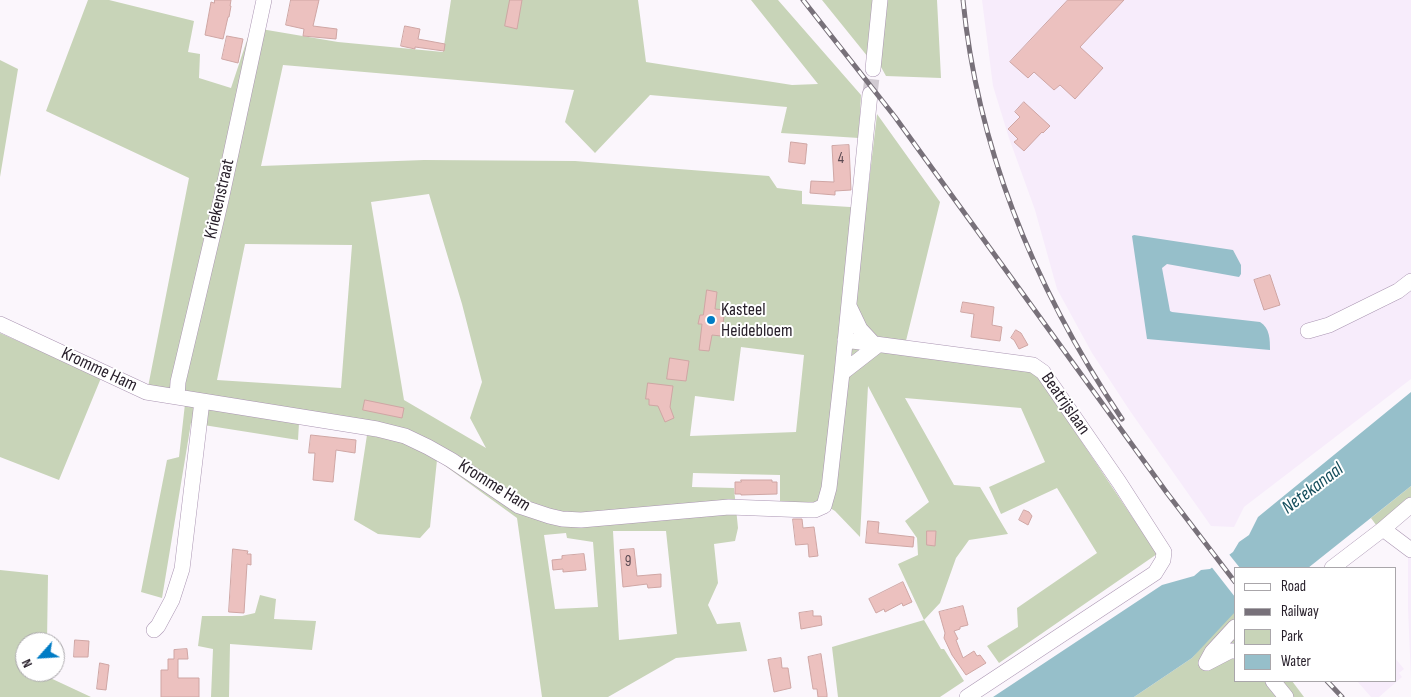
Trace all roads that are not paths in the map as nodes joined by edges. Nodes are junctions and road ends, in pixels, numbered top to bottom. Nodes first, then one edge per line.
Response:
1 (264, 0) edge
2 (880, 0) edge
3 (873, 69) tunnel mouth
4 (870, 94) tunnel mouth
5 (1411, 281) edge
6 (848, 305) junction
7 (0, 324) edge
8 (1308, 331) dead end
9 (845, 340) junction
10 (876, 344) junction
11 (842, 373) junction
12 (177, 397) junction
13 (202, 401) junction
14 (1411, 505) edge
15 (1382, 529) junction
16 (1411, 550) edge
17 (1333, 567) edge
18 (1234, 628) edge
19 (154, 630) dead end
20 (1234, 651) edge
21 (1274, 682) edge
22 (967, 697) edge
23 (1286, 697) edge

1 - 12 street, Kriekenstraat
2 - 3 street
4 - 6 street
5 - 8 street
6 - 9 street
6 - 10 street
7 - 12 street, Kromme Ham
9 - 10 street, Beatrijslaan
9 - 11 street
10 - 11 street
10 - 22 street, Beatrijslaan
11 - 13 street, Kromme Ham
12 - 13 street, Kromme Ham
13 - 19 street
14 - 15 street
15 - 16 street
15 - 17 street
18 - 20 street
21 - 23 street

